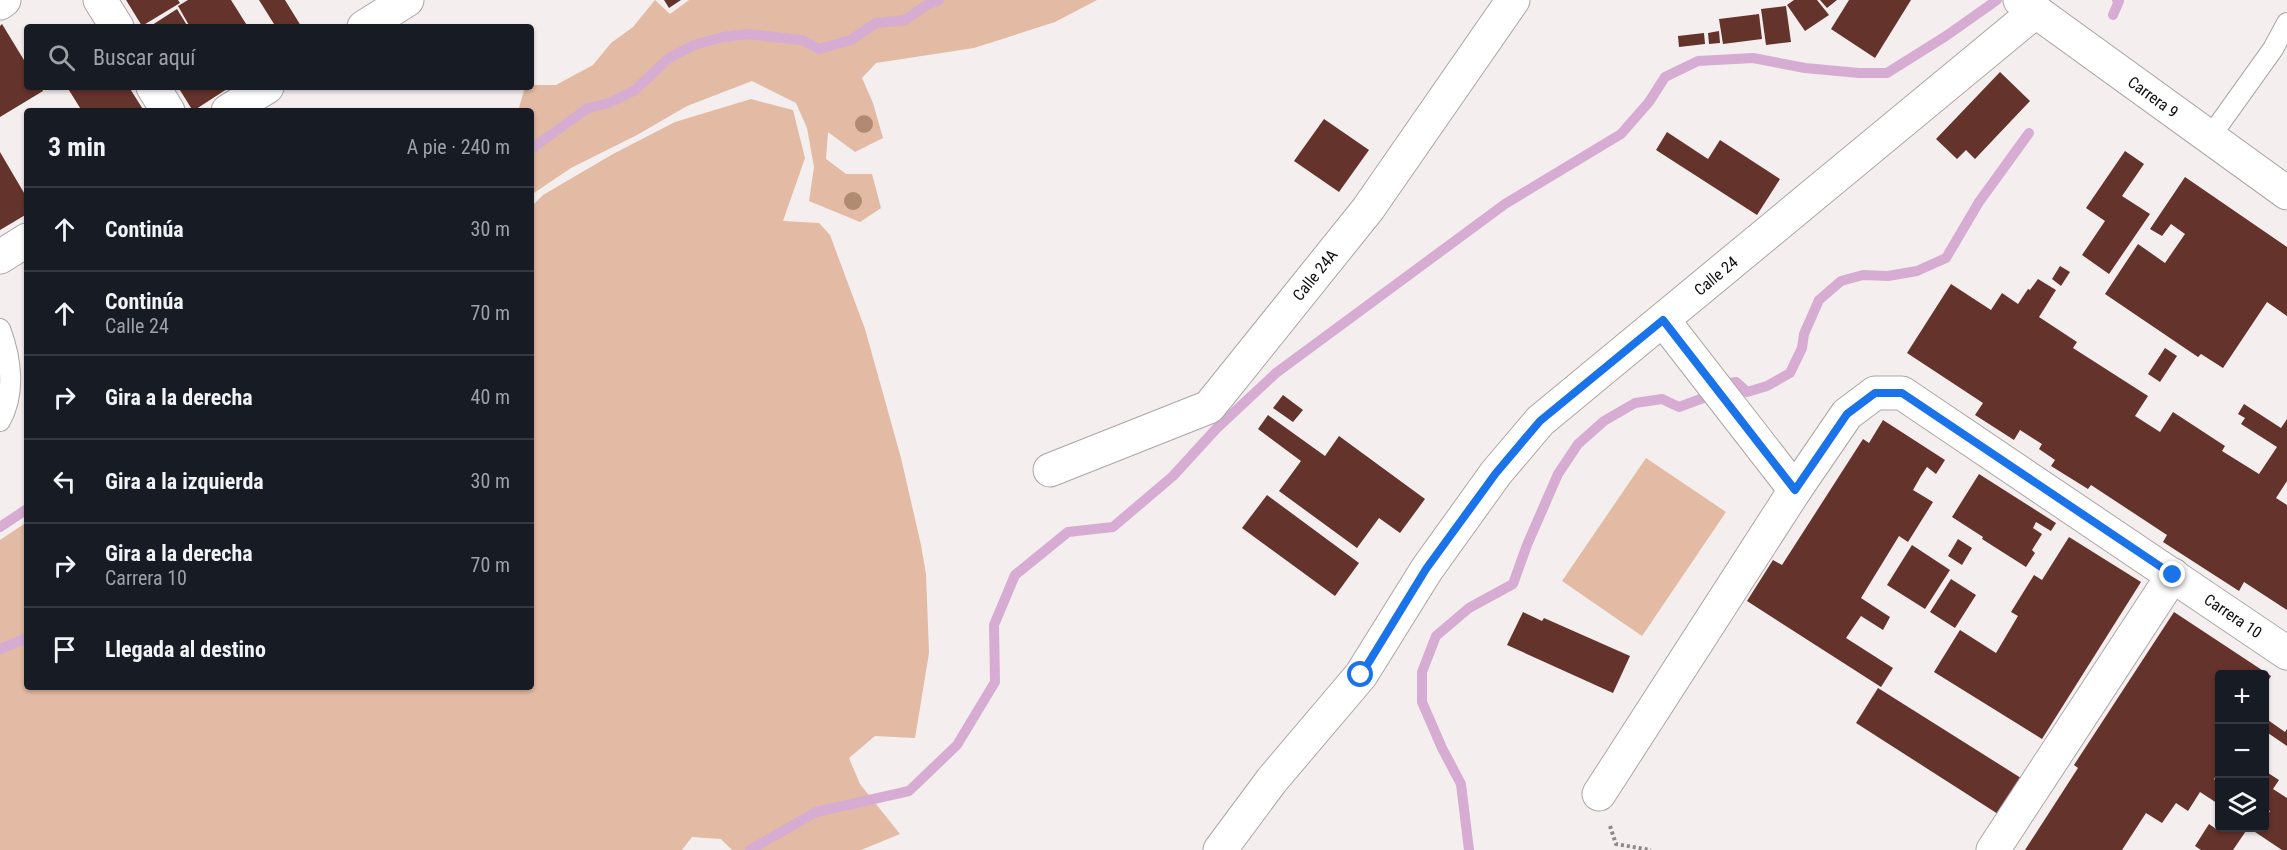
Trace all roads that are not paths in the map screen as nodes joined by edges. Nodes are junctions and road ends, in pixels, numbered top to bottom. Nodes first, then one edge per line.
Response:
1 (4, 0) edge
2 (100, 0) edge
3 (407, 0) edge
4 (1513, 0) edge
5 (0, 3) edge
6 (2028, 6) edge
7 (2287, 23) edge
8 (115, 24) edge
9 (369, 24) edge
10 (155, 90) edge
11 (262, 90) edge
12 (166, 108) edge
13 (233, 108) edge
14 (2210, 137) junction
15 (2287, 193) edge
16 (24, 242) edge
17 (0, 257) edge
18 (1663, 320) junction
19 (0, 329) edge
20 (0, 421) edge
21 (1050, 470) dead end
22 (1795, 490) junction
23 (2173, 575) junction
24 (2287, 653) edge
25 (1599, 794) road end
26 (1220, 850) edge
27 (1993, 850) edge

1 - 5 main road
2 - 8 main road
3 - 9 main road
4 - 21 main road, Calle 24A
6 - 14 main road, Carrera 9
6 - 18 main road, Calle 24
7 - 14 lane
10 - 12 main road
11 - 13 main road
14 - 15 main road, Carrera 9
16 - 17 main road
18 - 22 main road
18 - 26 main road, Calle 24
19 - 20 lane
22 - 23 main road, Carrera 10
22 - 25 main road
23 - 24 main road, Carrera 10
23 - 27 main road

